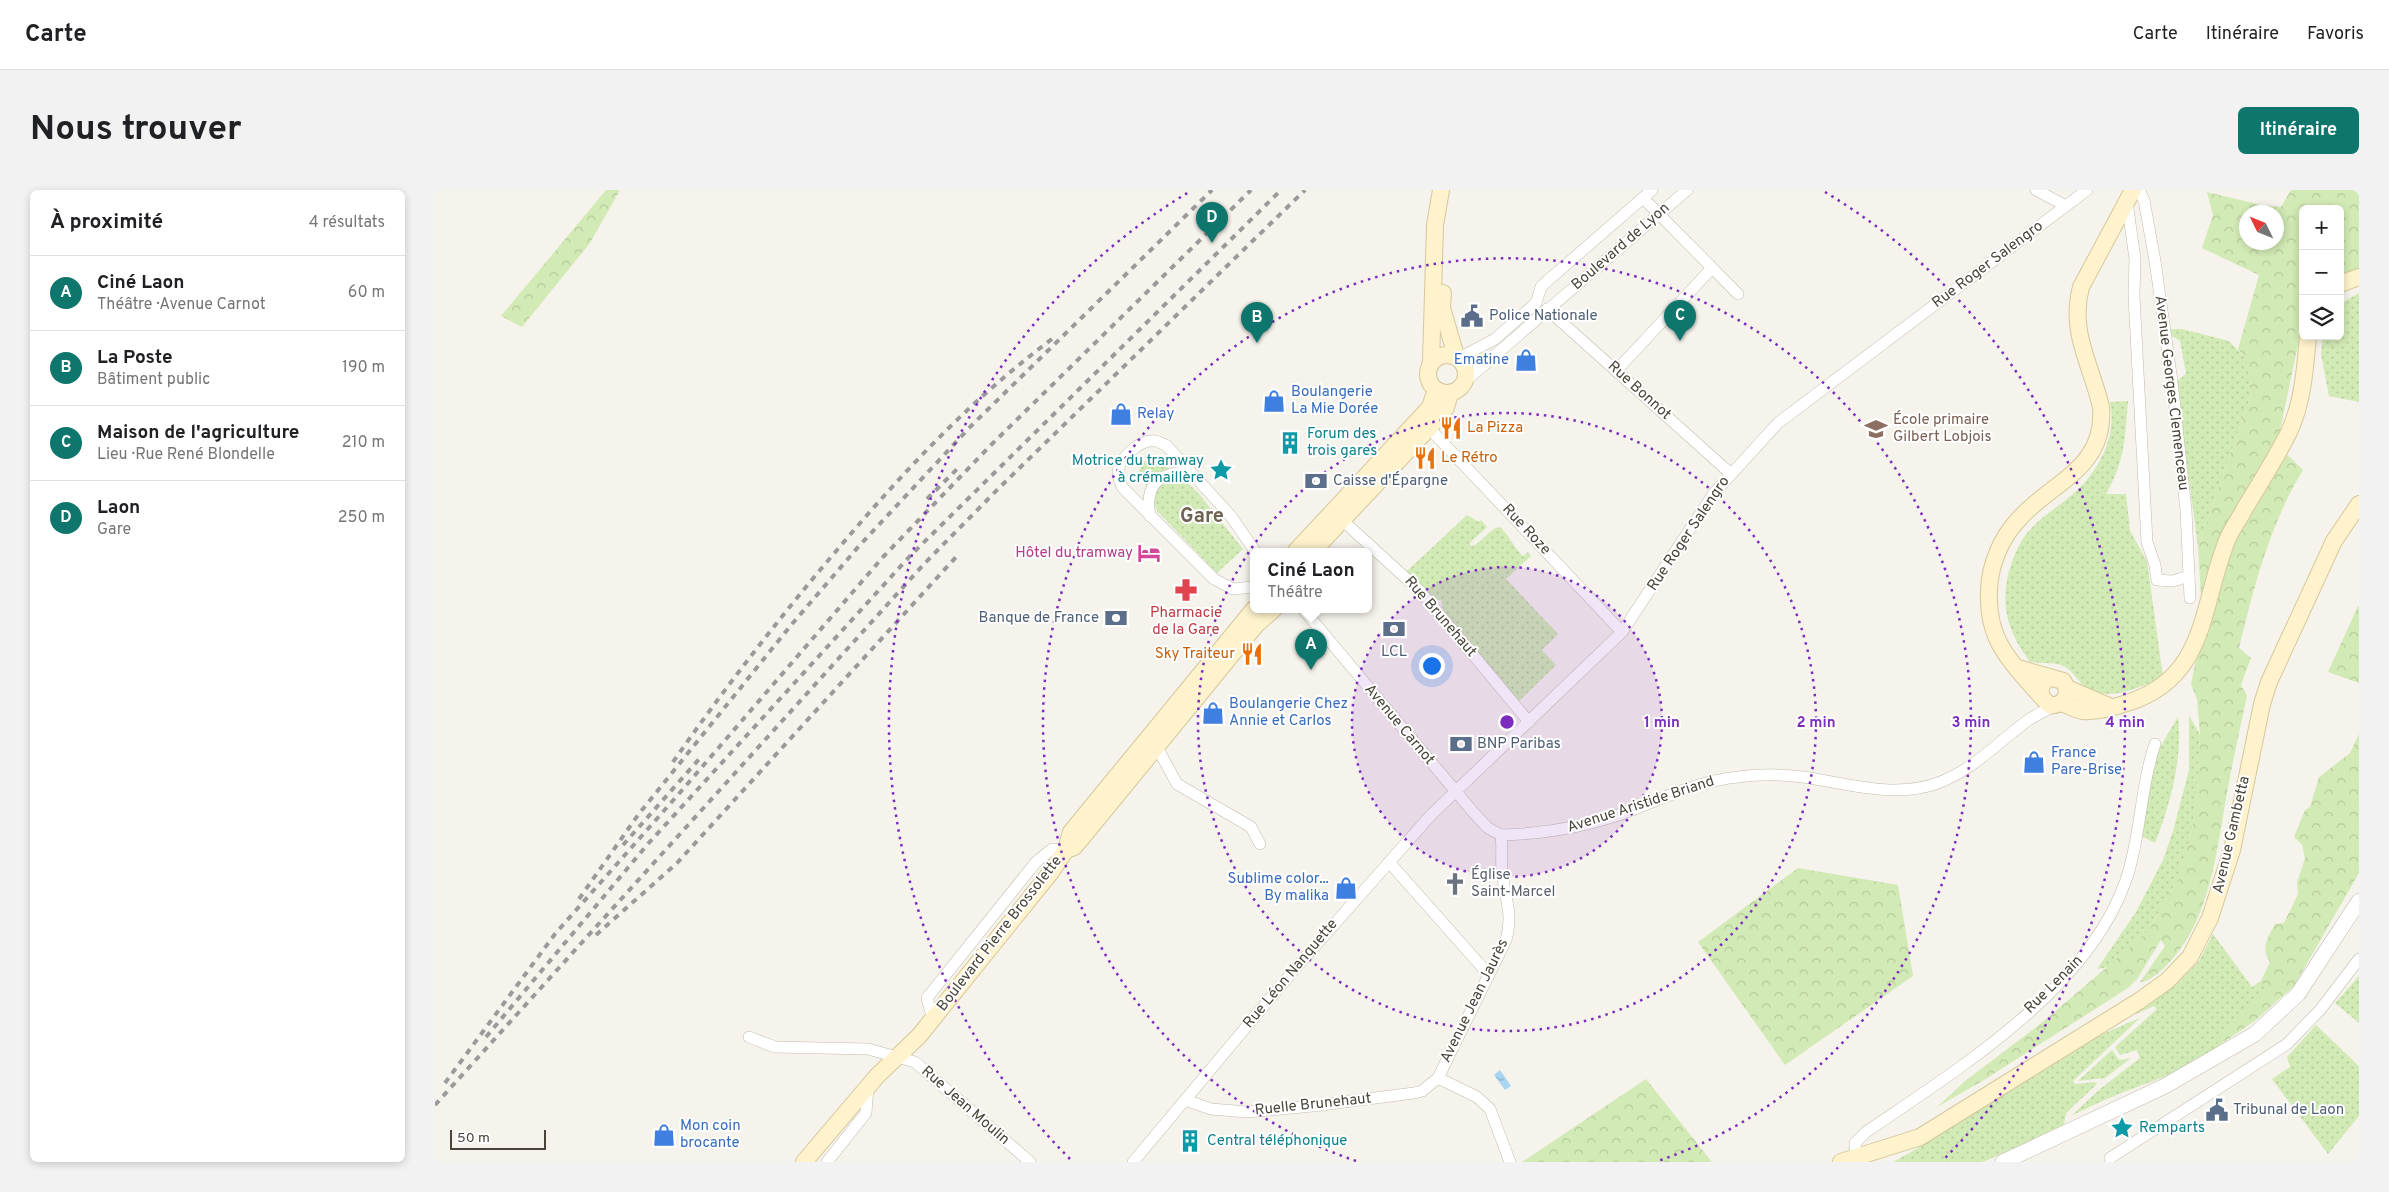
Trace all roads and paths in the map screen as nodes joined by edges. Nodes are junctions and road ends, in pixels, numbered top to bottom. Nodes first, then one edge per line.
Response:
1 (1442, 190) edge
2 (1687, 190) edge
3 (2036, 190) edge
4 (2087, 190) edge
5 (2139, 190) edge
6 (1647, 194) edge
7 (2130, 196) edge
8 (2066, 206) junction
9 (1658, 214) junction
10 (1712, 268) junction
11 (2359, 278) edge
12 (2344, 283) edge
13 (1738, 294) dead end
14 (1547, 308) junction
15 (2308, 340) edge
16 (1457, 357) junction
17 (1431, 362) junction
18 (1616, 371) junction
19 (1464, 382) junction
20 (1443, 392) junction
21 (1429, 428) junction
22 (1190, 471) junction
23 (1730, 473) junction
24 (2359, 504) edge
25 (1150, 516) junction
26 (1342, 520) junction
27 (1253, 548) edge
28 (1299, 548) edge
29 (1316, 548) edge
30 (2189, 576) junction
31 (1250, 588) edge
32 (2190, 598) dead end
33 (1251, 613) edge
34 (1270, 613) edge
35 (1306, 613) edge
36 (1622, 632) junction
37 (2019, 668) junction
38 (2053, 698) junction
39 (1529, 722) junction
40 (2155, 744) dead end
41 (1157, 747) junction
42 (1455, 792) junction
43 (1501, 835) junction
44 (1260, 844) dead end
45 (1066, 850) junction
46 (1389, 862) junction
47 (2359, 901) edge
48 (2359, 959) edge
49 (1489, 975) junction
50 (749, 1037) dead end
51 (897, 1058) junction
52 (1438, 1078) junction
53 (868, 1086) junction
54 (1185, 1100) junction
55 (1849, 1159) edge
56 (2107, 1160) edge
57 (804, 1162) edge
58 (827, 1162) edge
59 (1030, 1162) edge
60 (1133, 1162) edge
61 (1510, 1162) edge
62 (2003, 1162) edge

1 - 16 main road
1 - 17 main road
2 - 9 street, Boulevard de Lyon
3 - 8 street
4 - 8 street, Rue Roger Salengro
5 - 30 street, Avenue Georges Clemenceau
6 - 9 street
6 - 16 street, Boulevard de Lyon
7 - 30 street, Avenue Georges Clemenceau
7 - 37 main road
8 - 23 street, Rue Roger Salengro
9 - 10 street
9 - 14 street, Boulevard de Lyon
10 - 13 street
10 - 18 street
11 - 12 main road
14 - 18 street, Rue Bonnot
14 - 19 street, Boulevard de Lyon
15 - 38 main road
16 - 17 main road
16 - 19 main road
17 - 20 main road
18 - 23 street, Rue Bonnot
19 - 20 main road
20 - 21 main road
20 - 28 main road
21 - 26 main road
21 - 36 street, Rue Roze
22 - 25 street
22 - 25 street
22 - 27 street
23 - 36 street, Rue Roger Salengro
24 - 55 main road, Avenue Gambetta
25 - 31 street
26 - 29 main road
26 - 39 street, Rue Brunehaut
30 - 32 street, Avenue Georges Clemenceau
33 - 45 main road
34 - 41 main road, Boulevard Pierre Brossolette
35 - 42 street, Avenue Carnot
36 - 39 street, Rue Roger Salengro
37 - 38 main road
37 - 38 main road
38 - 43 street, Avenue Aristide Briand
39 - 42 street, Rue Roger Salengro
40 - 55 street, Rue Lenain
41 - 44 street
41 - 45 main road, Boulevard Pierre Brossolette
42 - 43 street, Avenue Carnot
42 - 46 street, Rue Léon Nanquette
43 - 49 street, Avenue Jean Jaurès
45 - 51 main road, Boulevard Pierre Brossolette
46 - 49 street
46 - 54 street, Rue Léon Nanquette
47 - 62 street
48 - 56 street
49 - 52 street, Avenue Jean Jaurès
50 - 51 street, Rue Jean Moulin
51 - 53 main road, Boulevard Pierre Brossolette
51 - 59 street, Rue Jean Moulin
52 - 54 street, Ruelle Brunehaut
52 - 61 street
53 - 57 main road, Boulevard Pierre Brossolette
53 - 58 street
54 - 60 street, Rue Léon Nanquette

